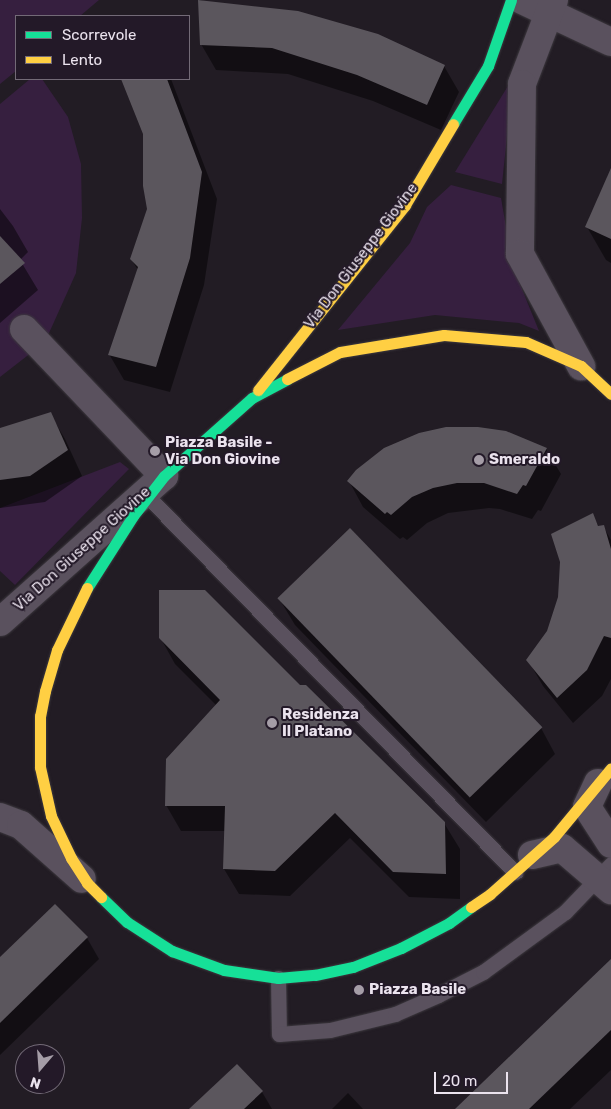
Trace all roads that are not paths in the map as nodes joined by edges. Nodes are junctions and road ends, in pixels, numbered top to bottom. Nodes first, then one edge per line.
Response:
1 (511, 0) edge
2 (522, 0) edge
3 (552, 7) edge
4 (611, 42) edge
5 (24, 329) dead end
6 (581, 366) junction
7 (611, 394) edge
8 (252, 398) junction
9 (156, 486) junction
10 (0, 622) edge
11 (605, 775) edge
12 (0, 817) edge
13 (611, 844) edge
14 (523, 864) junction
15 (607, 877) edge
16 (87, 883) junction
17 (278, 978) junction

1 - 8 street, Via Don Giuseppe Giovine
2 - 3 street
3 - 4 street
3 - 6 street
5 - 9 street
6 - 7 street
6 - 8 street
8 - 9 street
9 - 10 street, Via Don Giuseppe Giovine
9 - 14 lane
9 - 16 street
11 - 13 street
11 - 14 street
12 - 16 street
14 - 15 street
14 - 17 street
15 - 17 lane
16 - 17 street

